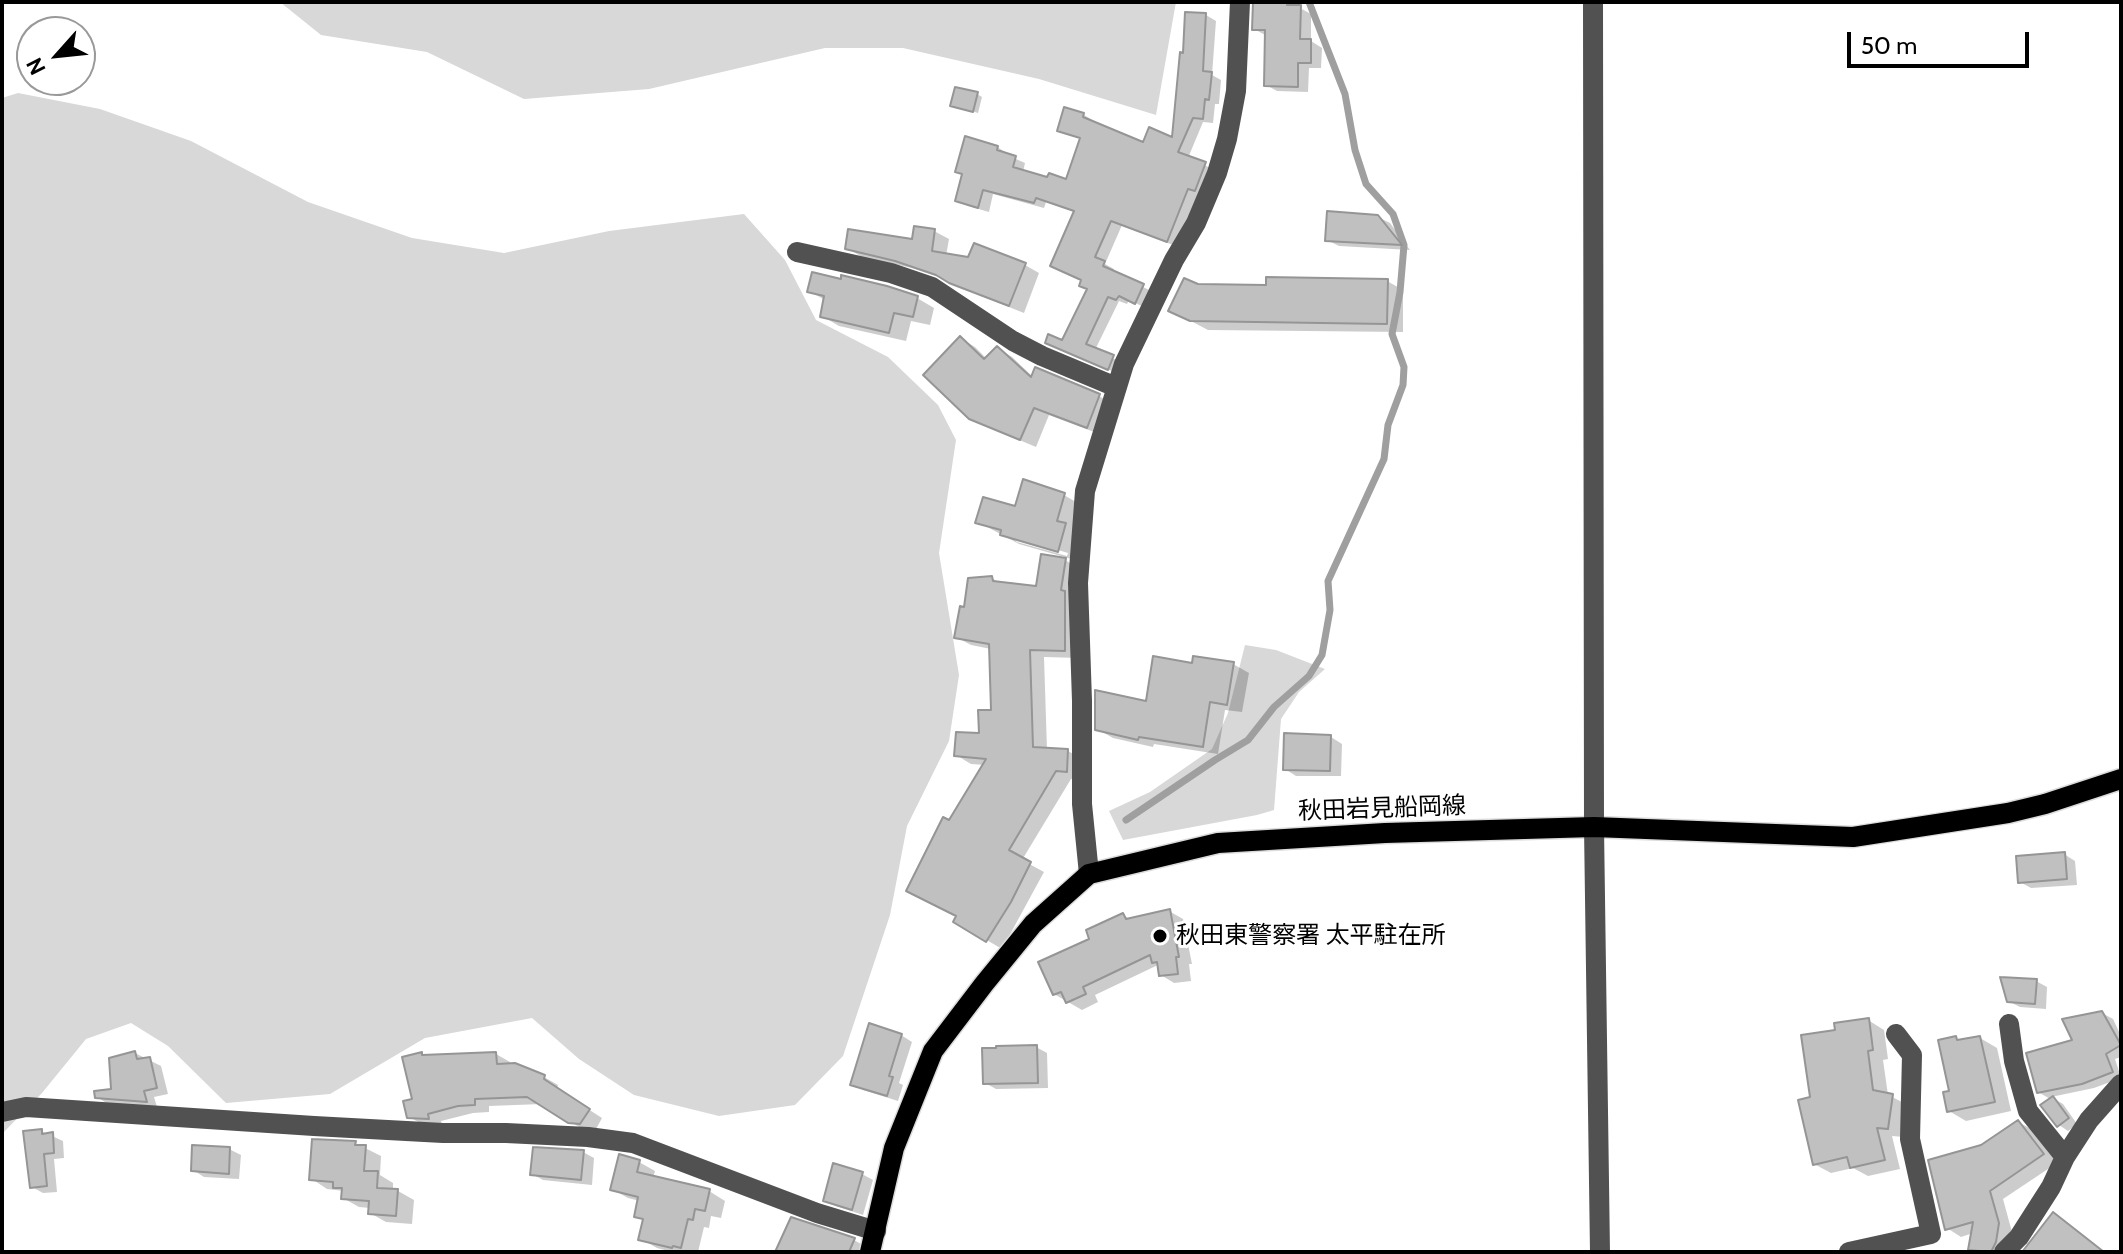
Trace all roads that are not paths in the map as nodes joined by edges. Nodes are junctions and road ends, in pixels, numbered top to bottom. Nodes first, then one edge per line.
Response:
1 (1240, 2) edge
2 (1593, 2) edge
3 (797, 252) dead end
4 (1116, 387) junction
5 (2118, 785) edge
6 (1594, 827) junction
7 (1089, 874) junction
8 (2009, 1024) dead end
9 (1896, 1034) dead end
10 (2121, 1084) edge
11 (2, 1112) edge
12 (2065, 1157) junction
13 (876, 1231) junction
14 (1934, 1243) edge
15 (870, 1252) edge
16 (1600, 1252) edge
17 (1849, 1252) edge
18 (2004, 1252) edge

1 - 4 street
2 - 6 street
3 - 4 street
4 - 7 street
5 - 6 main road, 秋田岩見船岡線
6 - 7 main road, 秋田岩見船岡線
6 - 16 street
7 - 13 main road, 秋田岩見船岡線
8 - 12 street
9 - 14 street
10 - 12 street
11 - 13 street
12 - 18 street
13 - 15 main road, 秋田岩見船岡線
14 - 17 street

